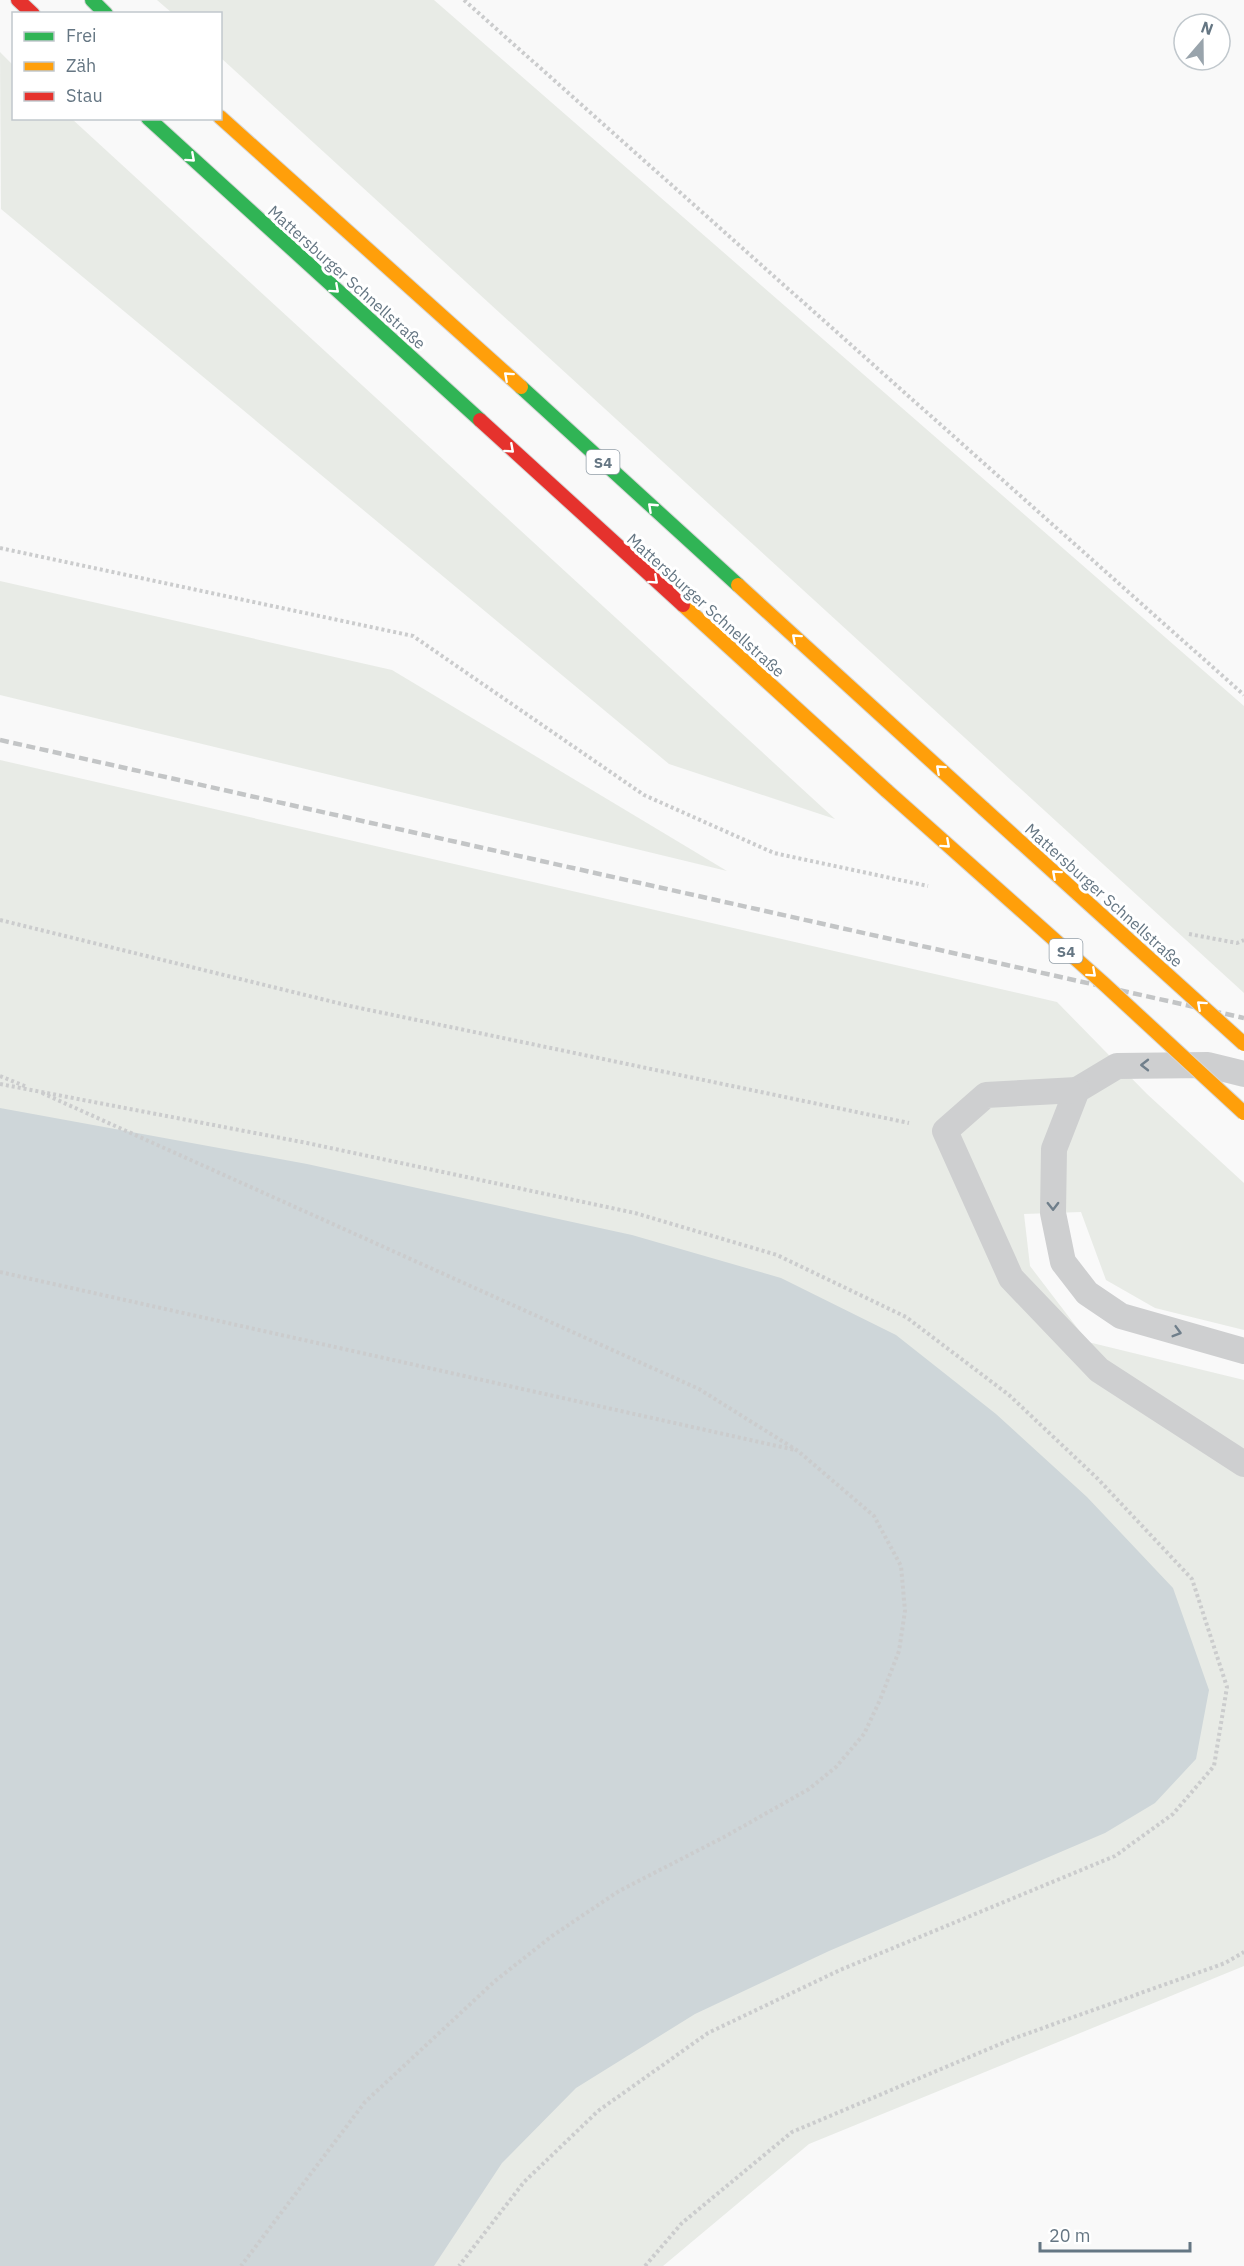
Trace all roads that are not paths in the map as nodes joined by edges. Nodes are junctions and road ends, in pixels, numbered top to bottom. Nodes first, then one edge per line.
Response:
1 (18, 0) edge
2 (92, 0) edge
3 (31, 12) edge
4 (104, 12) edge
5 (222, 119) edge
6 (150, 120) edge
7 (1244, 1044) edge
8 (1244, 1074) edge
9 (1077, 1090) junction
10 (1244, 1113) edge
11 (1244, 1351) edge
12 (1244, 1464) edge

1 - 3 highway
2 - 4 highway
7 -> 5 highway, Mattersburger Schnellstraße / S4, bridge
6 -> 10 highway, Mattersburger Schnellstraße / S4, bridge
8 -> 9 lane
9 -> 11 lane
9 - 12 lane

